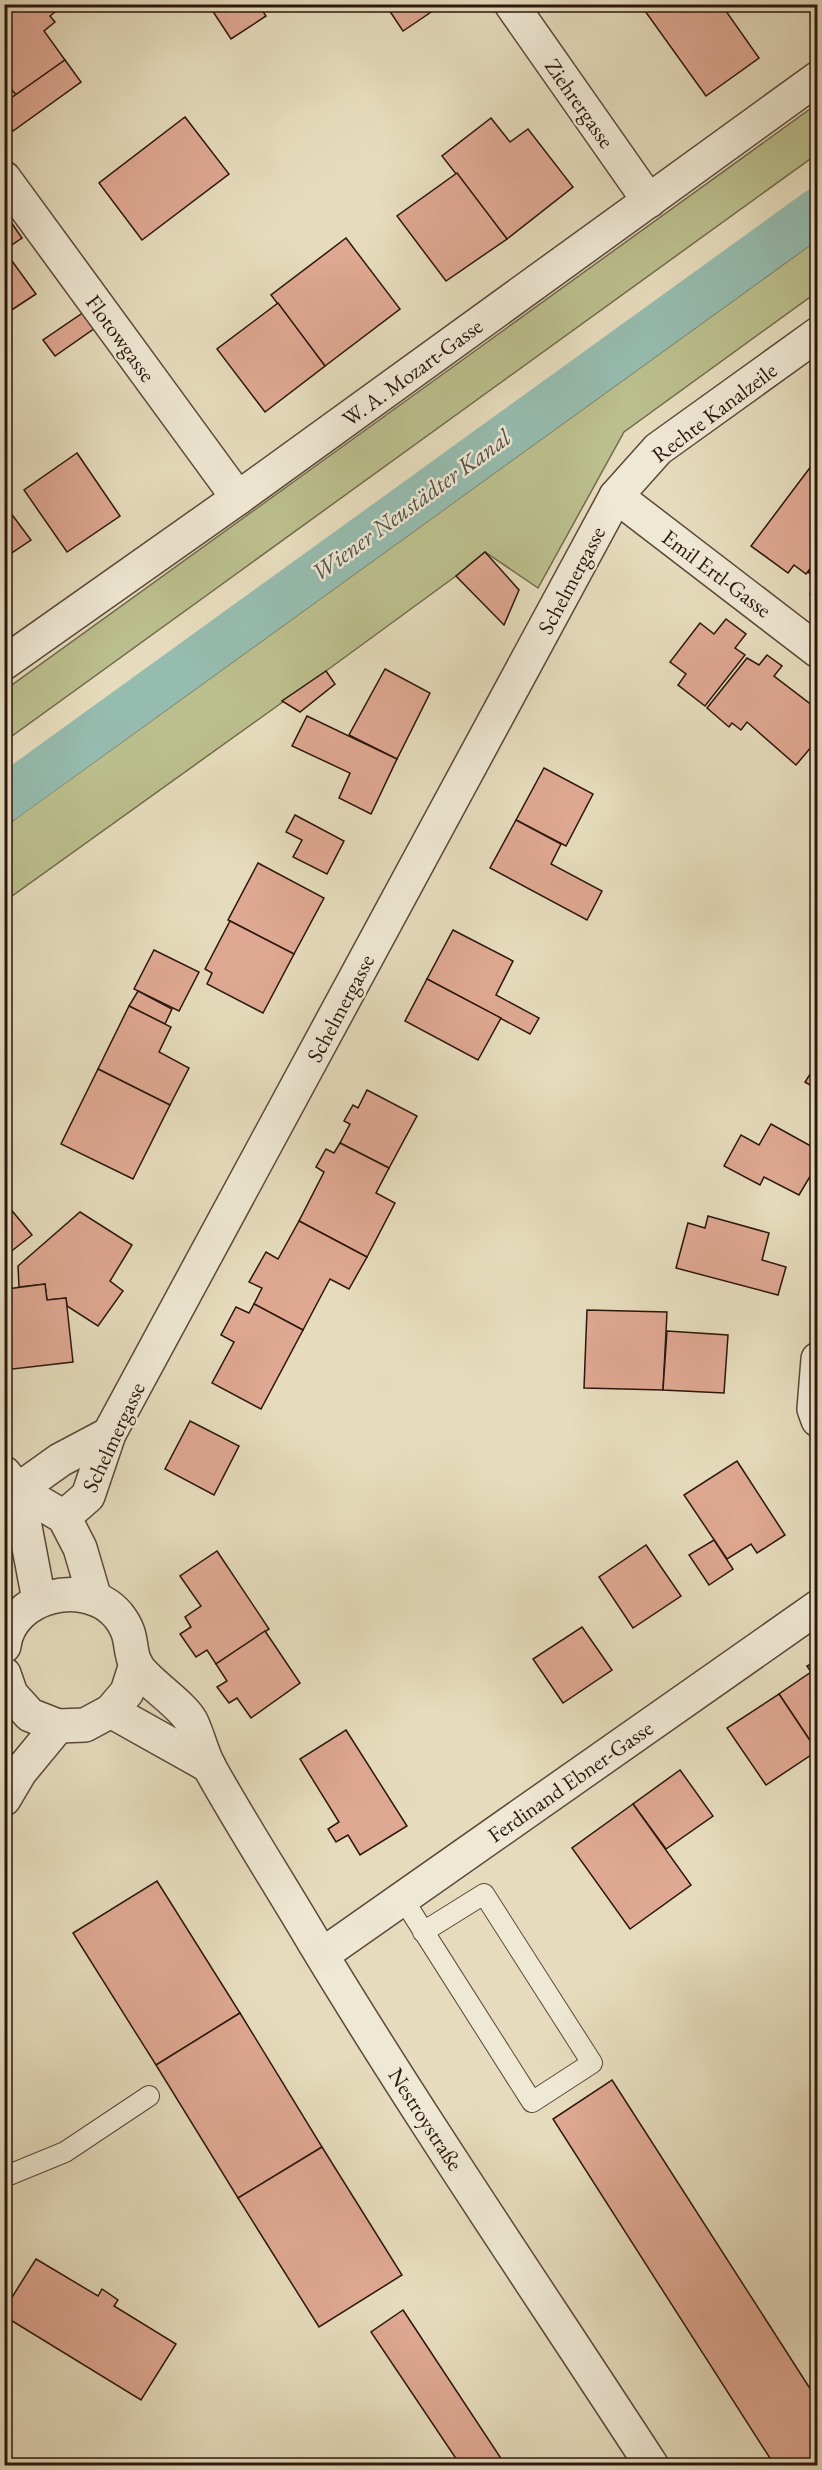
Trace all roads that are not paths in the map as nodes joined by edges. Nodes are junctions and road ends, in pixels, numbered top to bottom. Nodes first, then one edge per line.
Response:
1 (511, 4) edge
2 (818, 78) edge
3 (4, 178) edge
4 (649, 201) junction
5 (818, 334) edge
6 (616, 496) junction
7 (238, 498) junction
8 (818, 651) edge
9 (4, 663) edge
10 (818, 1359) edge
11 (818, 1420) edge
12 (110, 1434) junction
13 (11, 1482) edge
14 (64, 1517) junction
15 (95, 1599) junction
16 (39, 1600) junction
17 (818, 1607) edge
18 (4, 1646) edge
19 (135, 1664) junction
20 (7, 1692) edge
21 (111, 1711) junction
22 (58, 1726) junction
23 (209, 1766) junction
24 (4, 1799) edge
25 (403, 1899) junction
26 (423, 1932) junction
27 (322, 1955) junction
28 (149, 2096) dead end
29 (4, 2177) edge
30 (652, 2466) edge

1 - 4 street, Ziehrergasse
2 - 4 street, W. A. Mozart-Gasse
3 - 7 street, Flotowgasse
4 - 7 street, W. A. Mozart-Gasse
5 - 6 street, Rechte Kanalzeile
6 - 8 street, Emil Ertl-Gasse
6 - 12 street, Schelmergasse
7 - 9 street, W. A. Mozart-Gasse
10 - 11 street
12 - 13 street
12 - 14 street, Schelmergasse
13 - 14 street
13 - 16 street
14 - 15 street
15 - 16 street
15 - 19 street
16 - 18 street
17 - 25 street, Ferdinand Ebner-Gasse
19 - 21 street
19 - 23 street, Nestroystraße
20 - 22 street
21 - 22 street
21 - 23 street, Nestroystraße
22 - 24 street
23 - 27 street, Nestroystraße
25 - 26 lane
25 - 27 street, Ferdinand Ebner-Gasse
26 - 26 lane
27 - 30 street, Nestroystraße
28 - 29 lane

